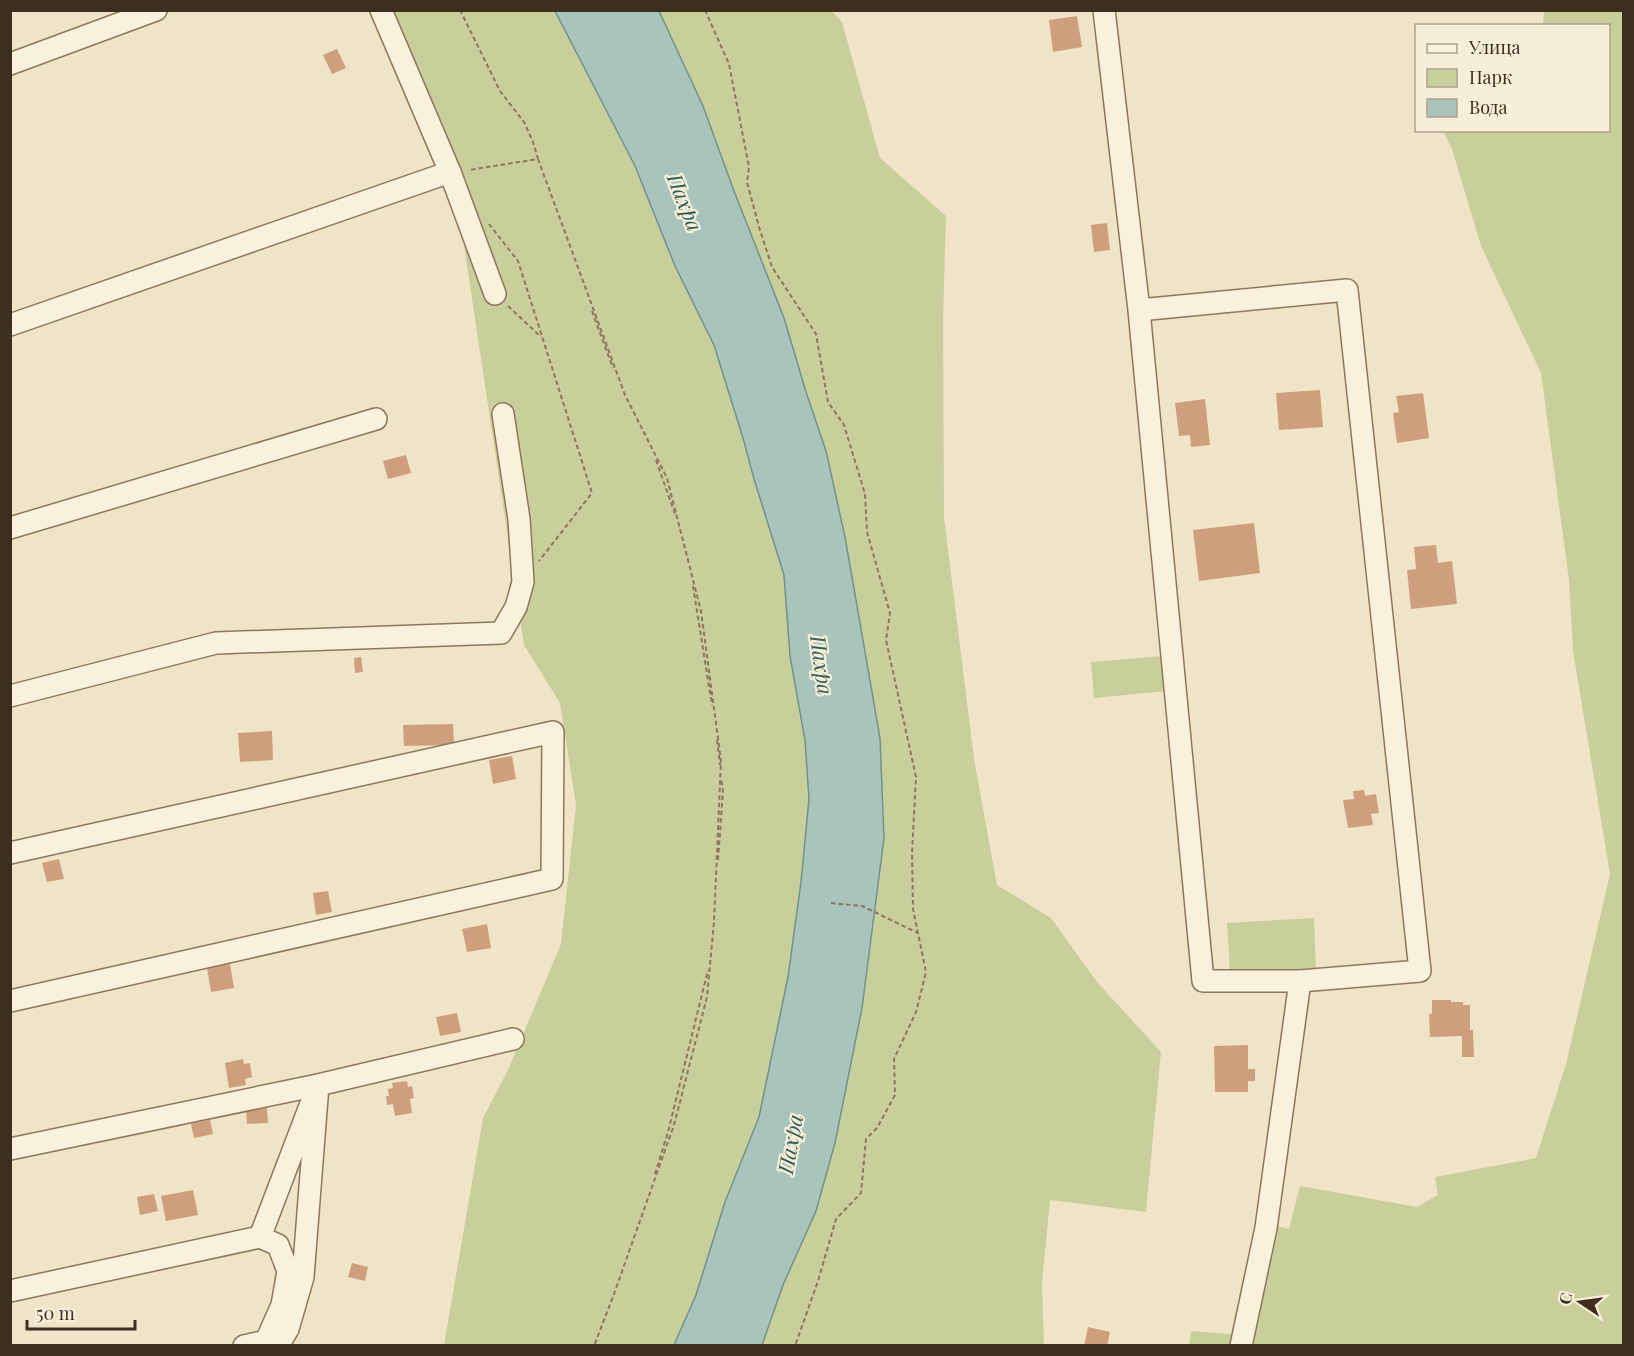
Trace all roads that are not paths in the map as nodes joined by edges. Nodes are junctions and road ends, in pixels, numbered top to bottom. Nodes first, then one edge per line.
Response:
1 (156, 10) edge
2 (381, 10) edge
3 (1104, 10) edge
4 (10, 64) edge
5 (450, 172) junction
6 (495, 294) road end
7 (1139, 310) junction
8 (10, 325) edge
9 (502, 414) dead end
10 (376, 419) dead end
11 (10, 528) edge
12 (10, 696) edge
13 (10, 853) edge
14 (1300, 981) junction
15 (10, 1001) edge
16 (513, 1039) dead end
17 (318, 1085) junction
18 (10, 1149) edge
19 (260, 1237) junction
20 (10, 1291) edge
21 (285, 1343) edge
22 (244, 1346) edge
23 (1241, 1346) edge

1 - 4 lane
2 - 5 lane
3 - 7 lane
5 - 6 lane
5 - 8 lane
7 - 14 lane
7 - 14 lane
9 - 12 lane
10 - 11 lane
13 - 15 lane
14 - 23 lane
16 - 17 lane
17 - 18 lane
17 - 19 lane
17 - 21 lane
19 - 20 lane
19 - 22 lane

